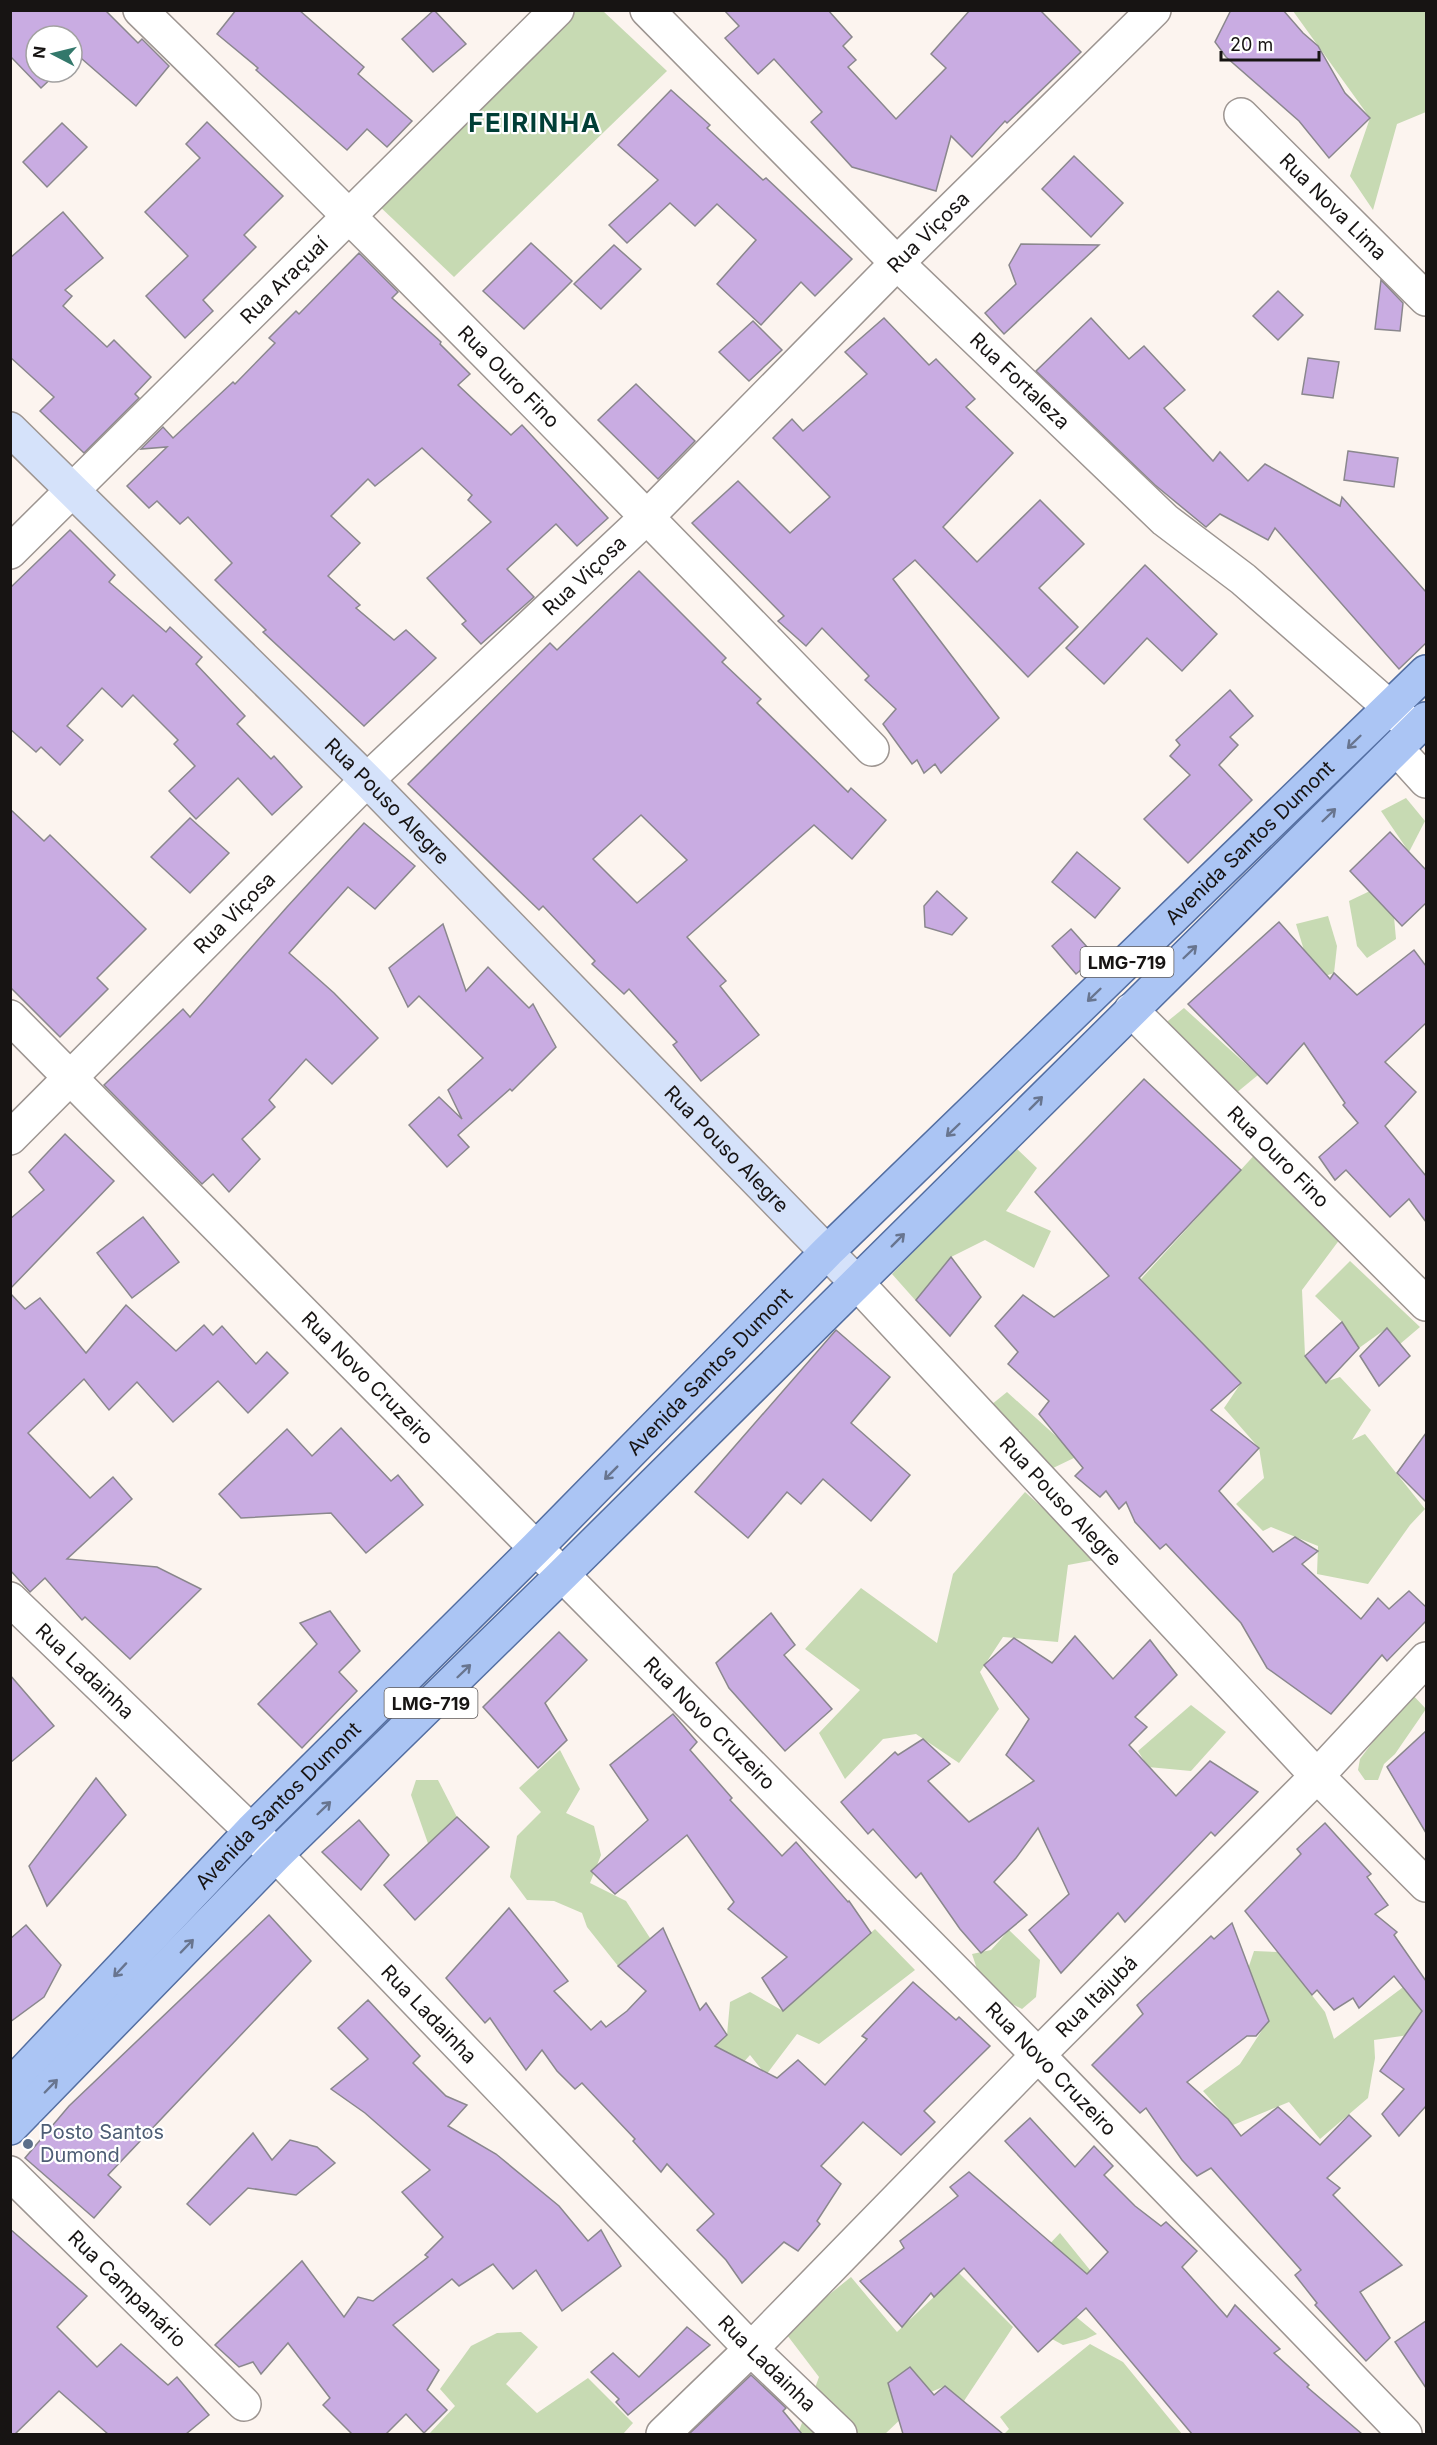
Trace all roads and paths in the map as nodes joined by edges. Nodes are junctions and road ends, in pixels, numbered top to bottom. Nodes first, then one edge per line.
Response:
1 (140, 10) edge
2 (557, 10) edge
3 (647, 10) edge
4 (1154, 10) edge
5 (1241, 115) dead end
6 (351, 215) junction
7 (897, 263) junction
8 (1426, 298) edge
9 (10, 429) edge
10 (74, 491) junction
11 (648, 516) junction
12 (10, 552) edge
13 (1426, 672) edge
14 (1391, 706) junction
15 (1413, 732) edge
16 (872, 749) dead end
17 (366, 780) junction
18 (1426, 781) edge
19 (1131, 1010) junction
20 (10, 1017) edge
21 (69, 1077) junction
22 (10, 1138) edge
23 (828, 1251) junction
24 (856, 1282) junction
25 (1426, 1304) edge
26 (536, 1548) junction
27 (562, 1574) junction
28 (10, 1599) edge
29 (1426, 1659) edge
30 (1317, 1776) junction
31 (251, 1831) junction
32 (276, 1855) junction
33 (1426, 1885) edge
34 (1038, 2055) junction
35 (10, 2086) edge
36 (10, 2128) edge
37 (10, 2173) edge
38 (751, 2349) junction
39 (244, 2404) dead end
40 (663, 2434) edge
41 (840, 2434) edge
42 (1406, 2434) edge

1 - 6 street, Rua Ouro Fino
2 - 6 street, Rua Araçuaí
3 - 7 street, Rua Fortaleza
4 - 7 street, Rua Viçosa
5 - 8 street, Rua Nova Lima
6 - 10 street, Rua Araçuaí
6 - 11 street, Rua Ouro Fino
7 - 11 street, Rua Viçosa
7 - 14 street, Rua Fortaleza
9 - 10 main road, Rua Pouso Alegre
10 - 12 street, Rua Araçuaí
10 - 17 main road, Rua Pouso Alegre
11 - 16 street, Rua Ouro Fino
11 - 17 street, Rua Viçosa
13 - 14 main road, Avenida Santos Dumont / LMG-719
14 - 15 street, Rua Fortaleza
14 -> 23 main road, Avenida Santos Dumont / LMG-719
15 - 18 street, Rua Fortaleza
19 -> 15 main road, Avenida Santos Dumont / LMG-719
17 - 21 street, Rua Viçosa
17 - 23 main road, Rua Pouso Alegre
24 -> 19 main road, Avenida Santos Dumont / LMG-719
19 - 25 street, Rua Ouro Fino
20 - 21 street, Rua Novo Cruzeiro
21 - 22 street, Rua Viçosa
21 - 26 street, Rua Novo Cruzeiro
23 - 24 main road, Rua Pouso Alegre
23 -> 26 main road, Avenida Santos Dumont / LMG-719
24 - 27 main road, Avenida Santos Dumont / LMG-719
24 - 30 street, Rua Pouso Alegre
26 - 27 street, Rua Novo Cruzeiro
26 - 31 main road, Avenida Santos Dumont / LMG-719
32 -> 27 main road, Avenida Santos Dumont / LMG-719
27 - 34 street, Rua Novo Cruzeiro
28 - 31 street, Rua Ladainha
29 - 30 street, Rua Itajubá
30 - 33 street, Rua Pouso Alegre
30 - 34 street, Rua Itajubá
31 - 32 street, Rua Ladainha
31 -> 35 main road, Avenida Santos Dumont / LMG-719
36 -> 32 main road, Avenida Santos Dumont / LMG-719
32 - 38 street, Rua Ladainha
34 - 38 street, Rua Itajubá
34 - 42 street, Rua Novo Cruzeiro
37 - 39 street, Rua Campanário
38 - 40 street, Rua Itajubá
38 - 41 street, Rua Ladainha

